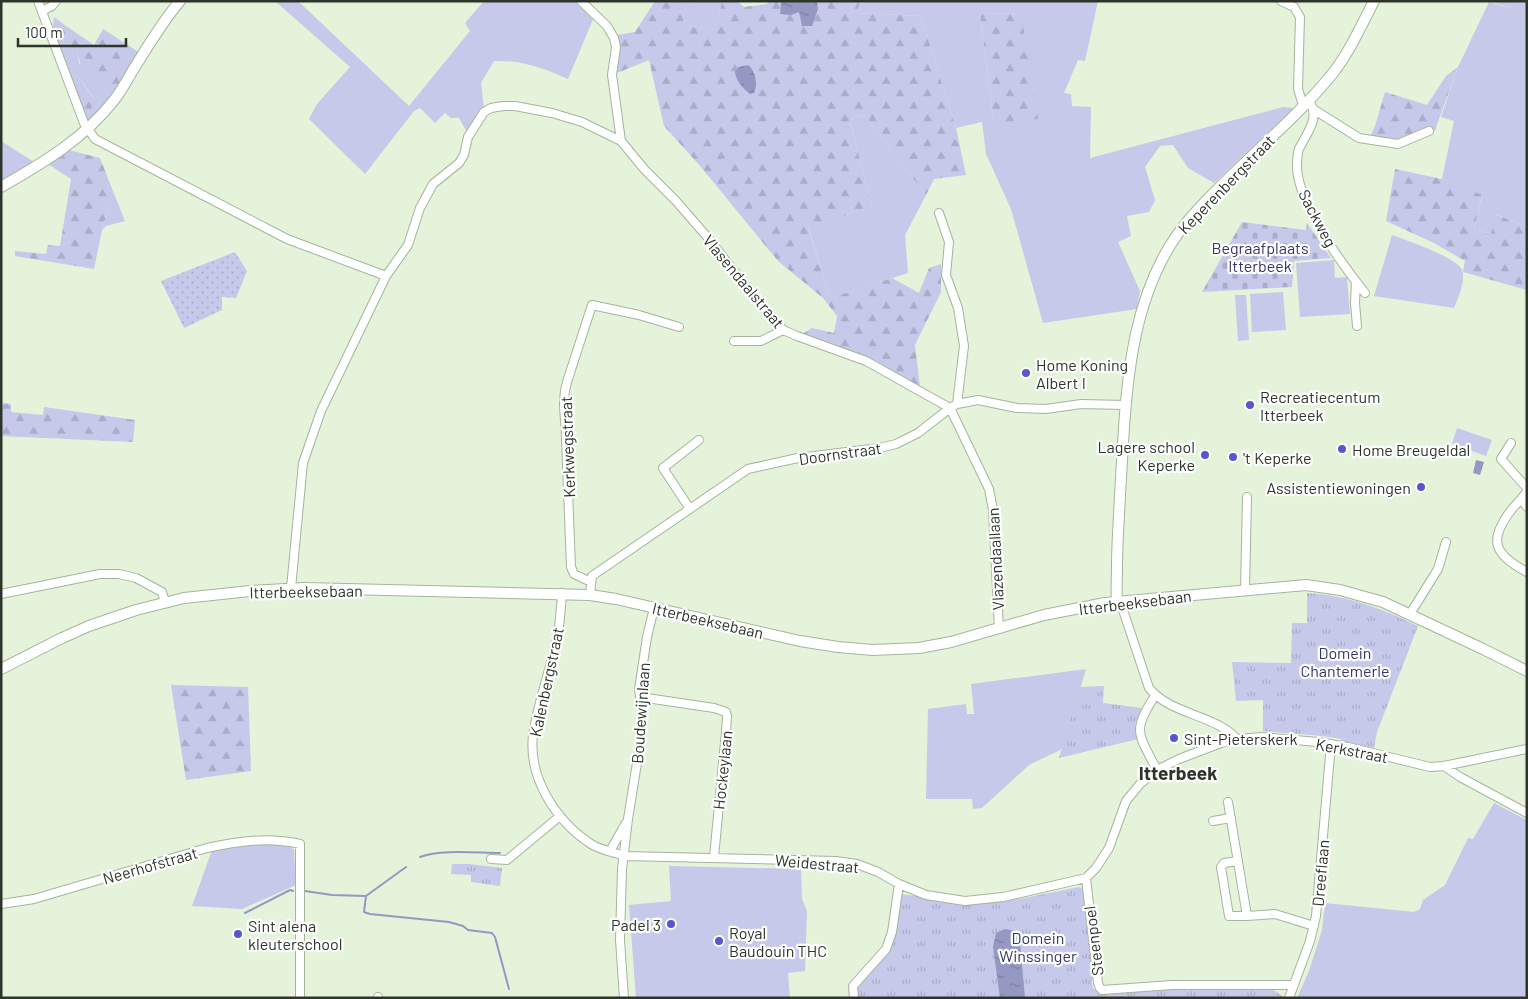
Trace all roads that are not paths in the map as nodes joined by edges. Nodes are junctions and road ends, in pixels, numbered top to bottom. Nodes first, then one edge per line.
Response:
1 (38, 1) edge
2 (56, 1) edge
3 (180, 1) edge
4 (581, 1) edge
5 (1281, 1) edge
6 (1374, 1) edge
7 (42, 11) junction
8 (1308, 105) junction
9 (88, 130) junction
10 (1429, 132) dead end
11 (618, 139) junction
12 (1, 187) edge
13 (939, 213) dead end
14 (386, 276) junction
15 (1356, 282) junction
16 (1365, 292) dead end
17 (1357, 326) dead end
18 (679, 327) dead end
19 (783, 330) junction
20 (734, 342) dead end
21 (1126, 404) junction
22 (953, 406) junction
23 (698, 440) dead end
24 (1511, 443) dead end
25 (1526, 492) edge
26 (1247, 497) dead end
27 (1527, 507) edge
28 (690, 509) junction
29 (1446, 542) dead end
30 (1527, 572) edge
31 (591, 582) junction
32 (291, 588) junction
33 (1245, 590) junction
34 (562, 593) junction
35 (1, 594) edge
36 (590, 595) junction
37 (1118, 601) junction
38 (164, 602) junction
39 (654, 608) junction
40 (1410, 614) junction
41 (999, 629) junction
42 (5, 667) edge
43 (1527, 671) edge
44 (1155, 696) junction
45 (640, 697) junction
46 (1236, 739) junction
47 (1331, 744) junction
48 (1527, 749) edge
49 (1444, 766) junction
50 (1156, 770) junction
51 (1228, 802) dead end
52 (1527, 813) edge
53 (560, 816) junction
54 (1231, 818) junction
55 (628, 819) junction
56 (1213, 821) dead end
57 (610, 851) junction
58 (624, 856) junction
59 (714, 857) junction
60 (491, 859) dead end
61 (1238, 861) junction
62 (1086, 878) junction
63 (899, 884) junction
64 (1, 904) edge
65 (1247, 916) junction
66 (1314, 926) junction
67 (1294, 985) junction
68 (300, 998) edge
69 (624, 998) edge
70 (854, 998) edge
71 (1289, 998) edge

1 - 7 street
2 - 7 street
3 - 9 main road
4 - 11 street
5 - 8 street
6 - 8 main road, Keperenbergstraat
7 - 9 street
8 - 10 street
8 - 15 street, Sackweg
8 - 21 main road, Keperenbergstraat
9 - 12 main road
9 - 14 street
11 - 14 street
11 - 19 street, Vlasendaalstraat
13 - 22 street
14 - 32 street
15 - 16 street, Sackweg
15 - 17 street
18 - 31 street, Kerkwegstraat
19 - 20 street
19 - 22 street, Vlasendaalstraat
21 - 22 street
21 - 37 main road, Keperenbergstraat
22 - 28 street, Doornstraat
22 - 41 street, Vlazendaallaan
23 - 28 street
24 - 25 street
25 - 27 street
25 - 30 street
26 - 33 street
28 - 31 street, Doornstraat
29 - 40 street
31 - 36 street
32 - 34 main road, Itterbeeksebaan
32 - 38 main road, Itterbeeksebaan
33 - 37 main road, Itterbeeksebaan
33 - 40 main road, Itterbeeksebaan
34 - 36 main road, Itterbeeksebaan
34 - 53 street, Kalenbergstraat
35 - 38 street
36 - 39 main road, Itterbeeksebaan
37 - 41 main road, Itterbeeksebaan
37 - 44 street
38 - 42 main road, Itterbeeksebaan
39 - 41 main road, Itterbeeksebaan
39 - 45 street, Boudewijnlaan
40 - 43 main road, Itterbeeksebaan
44 - 46 street
44 - 50 street
45 - 55 street, Boudewijnlaan
45 - 59 street, Hockeylaan
46 - 47 street, Kerkstraat
46 - 50 street, Kerkstraat
47 - 49 street, Kerkstraat
47 - 66 street, Dreeflaan
48 - 49 street, Kerkstraat
49 - 52 street
50 - 62 street, Kerkstraat
51 - 54 street
53 - 57 street, Kalenbergstraat
53 - 60 street
54 - 56 street
54 - 61 street
55 - 57 street, Boudewijnlaan
55 - 58 street, Boudewijnlaan
57 - 58 street, Kalenbergstraat
58 - 59 street, Weidestraat
58 - 69 street
59 - 63 street, Weidestraat
61 - 65 street
61 - 65 street
62 - 63 street, Weidestraat
62 - 67 street, Steenpoel
63 - 70 street
64 - 68 street, Neerhofstraat
65 - 66 street
66 - 67 street, Dreeflaan
67 - 71 street, Dreeflaan

